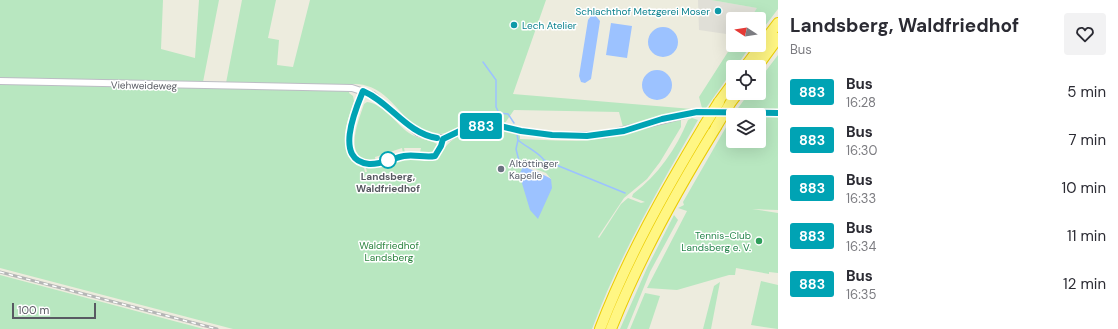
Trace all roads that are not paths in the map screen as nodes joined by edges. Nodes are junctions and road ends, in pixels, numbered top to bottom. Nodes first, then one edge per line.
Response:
1 (778, 23) edge
2 (778, 38) edge
3 (750, 60) edge
4 (762, 60) edge
5 (0, 81) edge
6 (726, 92) edge
7 (733, 100) edge
8 (778, 113) edge
9 (600, 329) edge
10 (611, 329) edge

1 - 3 highway
2 - 4 highway
5 - 8 street, Viehweideweg
6 - 9 highway, bridge
7 - 10 highway, bridge

